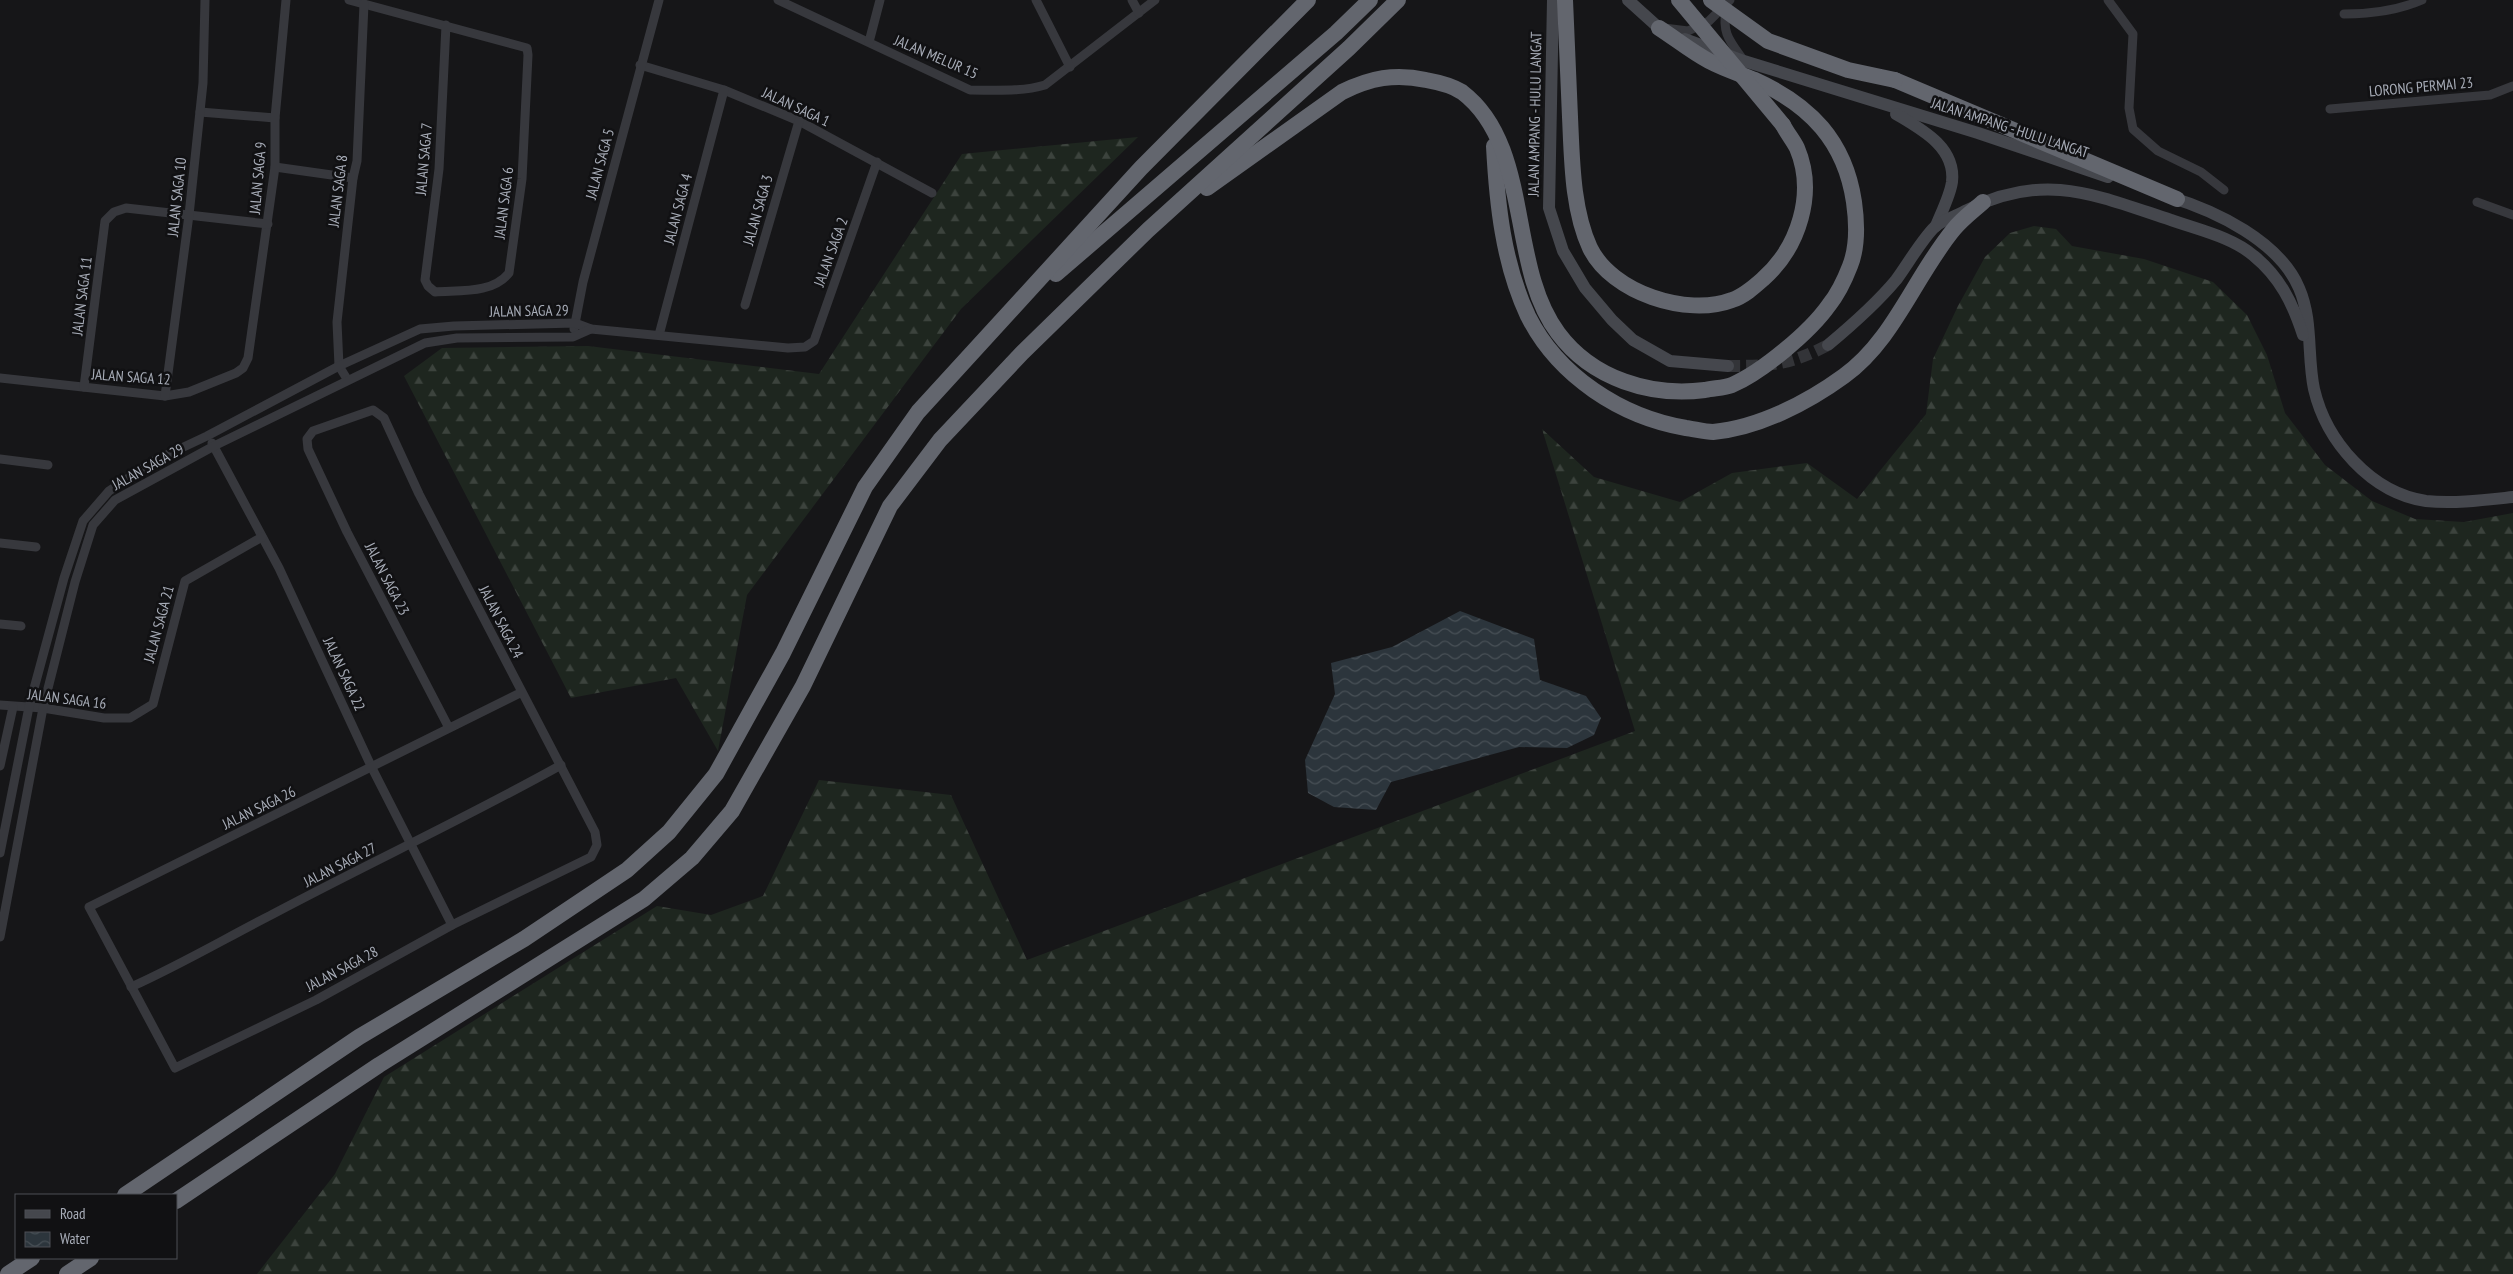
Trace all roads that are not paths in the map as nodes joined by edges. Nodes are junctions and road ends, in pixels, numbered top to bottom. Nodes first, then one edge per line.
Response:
1 (206, 0) edge
2 (286, 0) edge
3 (349, 0) edge
4 (659, 0) edge
5 (778, 0) edge
6 (880, 0) edge
7 (1036, 0) edge
8 (1132, 0) edge
9 (1155, 0) edge
10 (1308, 0) edge
11 (1370, 0) edge
12 (1398, 0) edge
13 (1553, 0) edge
14 (1565, 0) edge
15 (1628, 0) edge
16 (1680, 0) edge
17 (2108, 0) edge
18 (2422, 0) edge
19 (1722, 2) edge
20 (364, 4) junction
21 (1138, 13) junction
22 (2344, 14) dead end
23 (446, 25) junction
24 (1659, 28) junction
25 (869, 42) junction
26 (1744, 61) junction
27 (640, 64) junction
28 (1070, 67) junction
29 (2513, 86) edge
30 (724, 90) junction
31 (1878, 104) junction
32 (2330, 109) dead end
33 (200, 112) junction
34 (275, 118) junction
35 (799, 122) junction
36 (1493, 130) junction
37 (877, 162) junction
38 (275, 167) junction
39 (353, 178) junction
40 (2224, 190) dead end
41 (932, 193) dead end
42 (2177, 199) junction
43 (1983, 202) junction
44 (2477, 202) dead end
45 (190, 215) junction
46 (2513, 215) edge
47 (268, 224) junction
48 (1936, 226) junction
49 (1148, 230) junction
50 (435, 292) joint
51 (745, 306) dead end
52 (575, 323) junction
53 (998, 324) junction
54 (591, 329) junction
55 (659, 335) junction
56 (573, 337) junction
57 (1828, 345) tunnel mouth
58 (805, 347) joint
59 (248, 358) joint
60 (2311, 358) junction
61 (339, 366) junction
62 (1728, 366) tunnel mouth
63 (0, 378) edge
64 (346, 379) junction
65 (84, 387) junction
66 (165, 396) junction
67 (379, 412) joint
68 (207, 436) junction
69 (214, 446) junction
70 (0, 459) edge
71 (48, 465) dead end
72 (2513, 497) edge
73 (262, 537) junction
74 (0, 543) edge
75 (36, 547) dead end
76 (0, 624) edge
77 (21, 626) dead end
78 (522, 692) junction
79 (0, 705) edge
80 (13, 707) junction
81 (29, 707) junction
82 (43, 708) junction
83 (130, 718) joint
84 (449, 728) junction
85 (561, 765) junction
86 (0, 766) edge
87 (372, 768) junction
88 (411, 844) junction
89 (597, 845) joint
90 (0, 853) edge
91 (452, 925) junction
92 (0, 937) edge
93 (131, 987) junction
94 (126, 1194) edge
95 (178, 1200) edge
96 (30, 1259) edge
97 (90, 1259) edge
98 (8, 1274) edge
99 (67, 1274) edge

1 - 33 street, JALAN SAGA 10
2 - 34 street, JALAN SAGA 9
3 - 20 street
4 - 27 street, JALAN SAGA 5
5 - 25 street, JALAN MELUR 15
6 - 25 street
7 - 28 street
8 - 21 street
9 - 21 street, JALAN MELUR 15
10 - 53 highway
11 - 53 highway
12 - 49 highway
13 - 62 street, JALAN AMPANG - HULU LANGAT
14 - 16 highway, bridge
15 - 24 street, JALAN AMPANG - HULU LANGAT
17 - 40 street
18 - 22 street
19 - 24 street
19 - 26 street
19 - 42 highway, bridge
20 - 23 street
20 - 39 street, JALAN SAGA 8
21 - 28 street, JALAN MELUR 15
23 - 50 street, JALAN SAGA 7
23 - 50 street, JALAN SAGA 6
24 - 26 street, JALAN AMPANG - HULU LANGAT
24 - 36 highway
25 - 28 street, JALAN MELUR 15
26 - 31 street, JALAN AMPANG - HULU LANGAT
27 - 30 street, JALAN SAGA 1
27 - 52 street, JALAN SAGA 5
29 - 32 street, LORONG PERMAI 23
30 - 35 street, JALAN SAGA 1
30 - 55 street, JALAN SAGA 4
31 - 42 street, JALAN AMPANG - HULU LANGAT
31 - 48 street
33 - 34 street
33 - 45 street, JALAN SAGA 10
34 - 38 street, JALAN SAGA 9
35 - 37 street, JALAN SAGA 1
35 - 51 street, JALAN SAGA 3
36 - 43 highway
36 - 49 highway
37 - 41 street, JALAN SAGA 1
37 - 58 street, JALAN SAGA 2
38 - 39 street
38 - 47 street, JALAN SAGA 9
39 - 61 street, JALAN SAGA 8
42 - 60 street, JALAN AMPANG - HULU LANGAT
43 - 48 street, JALAN AMPANG - HULU LANGAT
43 - 60 street, JALAN AMPANG - HULU LANGAT
44 - 46 street
45 - 47 street
45 - 65 street, JALAN SAGA 11
45 - 66 street, JALAN SAGA 10
47 - 59 street, JALAN SAGA 9
48 - 57 street, JALAN AMPANG - HULU LANGAT
49 - 95 highway
52 - 54 street, JALAN SAGA 29
52 - 56 street, JALAN SAGA 5
52 - 61 street, JALAN SAGA 29
53 - 94 highway
54 - 55 street, JALAN SAGA 29
54 - 56 street, JALAN SAGA 29
55 - 58 street, JALAN SAGA 29
56 - 64 street, JALAN SAGA 29
59 - 66 street, JALAN SAGA 12
60 - 72 street, JALAN AMPANG - HULU LANGAT
61 - 64 street, JALAN SAGA 8
61 - 68 street, JALAN SAGA 29
63 - 65 street, JALAN SAGA 12
64 - 69 street, JALAN SAGA 29
65 - 66 street, JALAN SAGA 12
67 - 78 street, JALAN SAGA 24
67 - 84 street, JALAN SAGA 23
68 - 69 street, JALAN SAGA 22
68 - 81 street, JALAN SAGA 29
69 - 73 street, JALAN SAGA 22
69 - 82 street, JALAN SAGA 29
70 - 71 street
73 - 83 street, JALAN SAGA 21
73 - 87 street, JALAN SAGA 22
74 - 75 street
76 - 77 street
78 - 84 street, JALAN SAGA 26
78 - 85 street, JALAN SAGA 24
79 - 80 street, JALAN SAGA 16
80 - 81 street, JALAN SAGA 16
80 - 86 street
81 - 82 street, JALAN SAGA 16
81 - 90 street, JALAN SAGA 29
82 - 83 street, JALAN SAGA 16
82 - 92 street, JALAN SAGA 29
84 - 87 street, JALAN SAGA 26
85 - 88 street, JALAN SAGA 27
85 - 89 street, JALAN SAGA 24
87 - 88 street, JALAN SAGA 22
87 - 93 street, JALAN SAGA 26
88 - 91 street, JALAN SAGA 22
88 - 93 street, JALAN SAGA 27
89 - 91 street, JALAN SAGA 28
91 - 93 street, JALAN SAGA 28
96 - 98 highway
97 - 99 highway

